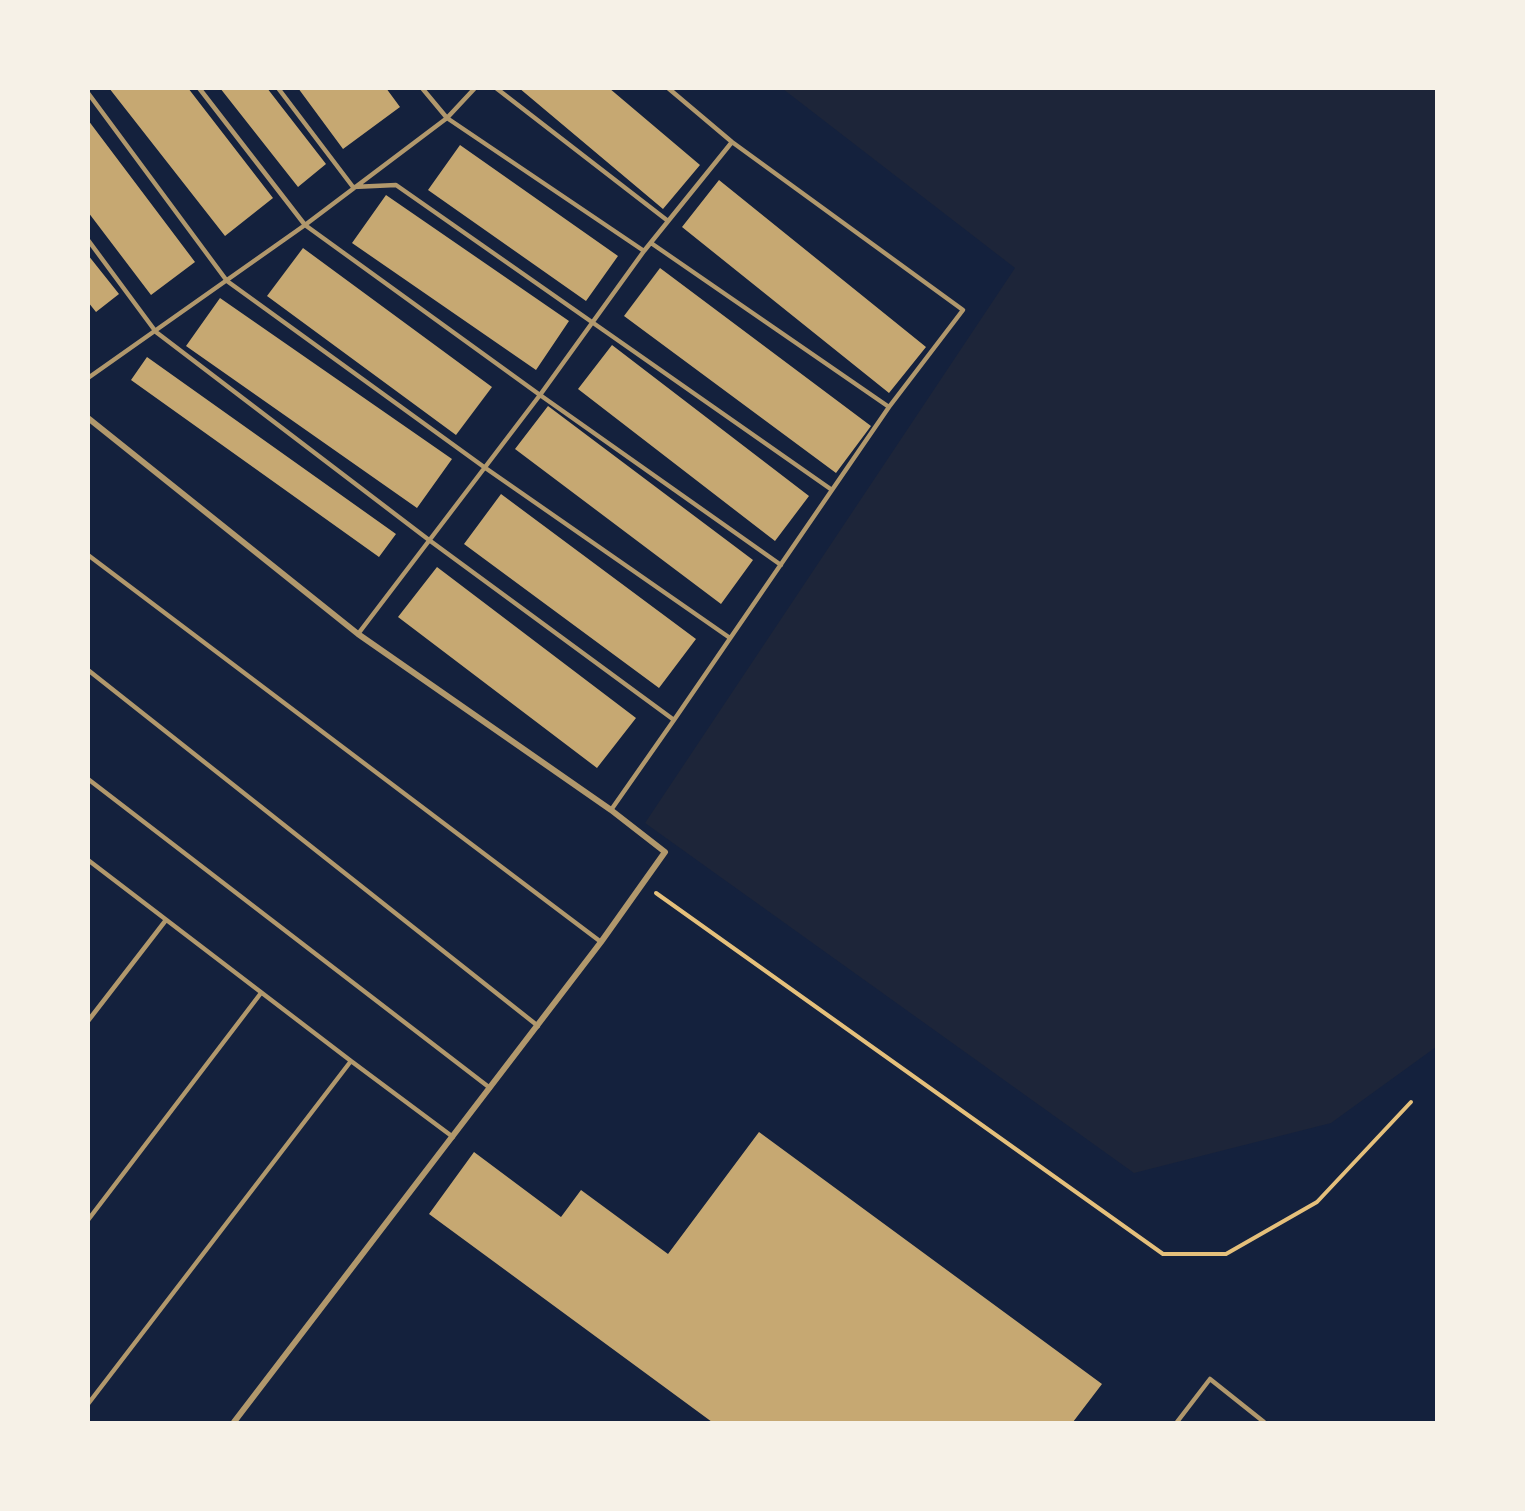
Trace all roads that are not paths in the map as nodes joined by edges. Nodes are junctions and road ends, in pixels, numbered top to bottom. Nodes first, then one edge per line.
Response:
1 (199, 88) edge
2 (278, 88) edge
3 (423, 88) edge
4 (475, 88) edge
5 (496, 88) edge
6 (668, 88) edge
7 (88, 93) edge
8 (447, 118) junction
9 (732, 142) junction
10 (353, 187) junction
11 (668, 221) junction
12 (305, 225) junction
13 (88, 240) edge
14 (651, 243) junction
15 (644, 251) junction
16 (227, 281) junction
17 (591, 322) junction
18 (156, 332) junction
19 (88, 378) edge
20 (540, 395) junction
21 (889, 407) junction
22 (88, 418) edge
23 (484, 467) junction
24 (832, 490) junction
25 (429, 540) junction
26 (88, 555) edge
27 (781, 565) junction
28 (358, 634) junction
29 (730, 639) junction
30 (88, 670) edge
31 (674, 720) junction
32 (88, 779) edge
33 (611, 810) junction
34 (88, 860) edge
35 (166, 920) junction
36 (601, 942) junction
37 (261, 993) junction
38 (88, 1021) edge
39 (538, 1026) junction
40 (351, 1061) junction
41 (490, 1088) junction
42 (453, 1137) junction
43 (88, 1220) edge
44 (88, 1404) edge
45 (234, 1422) edge
46 (1177, 1422) edge
47 (1264, 1422) edge

1 - 12 lane
2 - 10 lane
3 - 8 lane
4 - 8 lane
5 - 11 lane
6 - 9 lane
7 - 16 lane
8 - 10 lane
8 - 15 lane
9 - 11 lane
9 - 21 lane
10 - 12 lane
10 - 17 lane
11 - 14 lane
12 - 16 lane
12 - 20 lane
13 - 18 lane
14 - 15 lane
14 - 21 lane
15 - 17 lane
16 - 18 lane
16 - 23 lane
17 - 20 lane
17 - 24 lane
18 - 19 lane
18 - 25 lane
20 - 23 lane
20 - 27 lane
21 - 24 lane
22 - 28 street
23 - 25 lane
23 - 29 lane
24 - 27 lane
25 - 28 lane
25 - 31 lane
26 - 36 lane
27 - 29 lane
28 - 33 street
29 - 31 lane
30 - 39 lane
31 - 33 lane
32 - 41 lane
33 - 36 street
34 - 35 lane
35 - 37 lane
35 - 38 lane
36 - 39 street
37 - 40 lane
37 - 43 lane
39 - 41 street
40 - 42 lane
40 - 44 lane
41 - 42 street
42 - 45 street
46 - 47 lane

